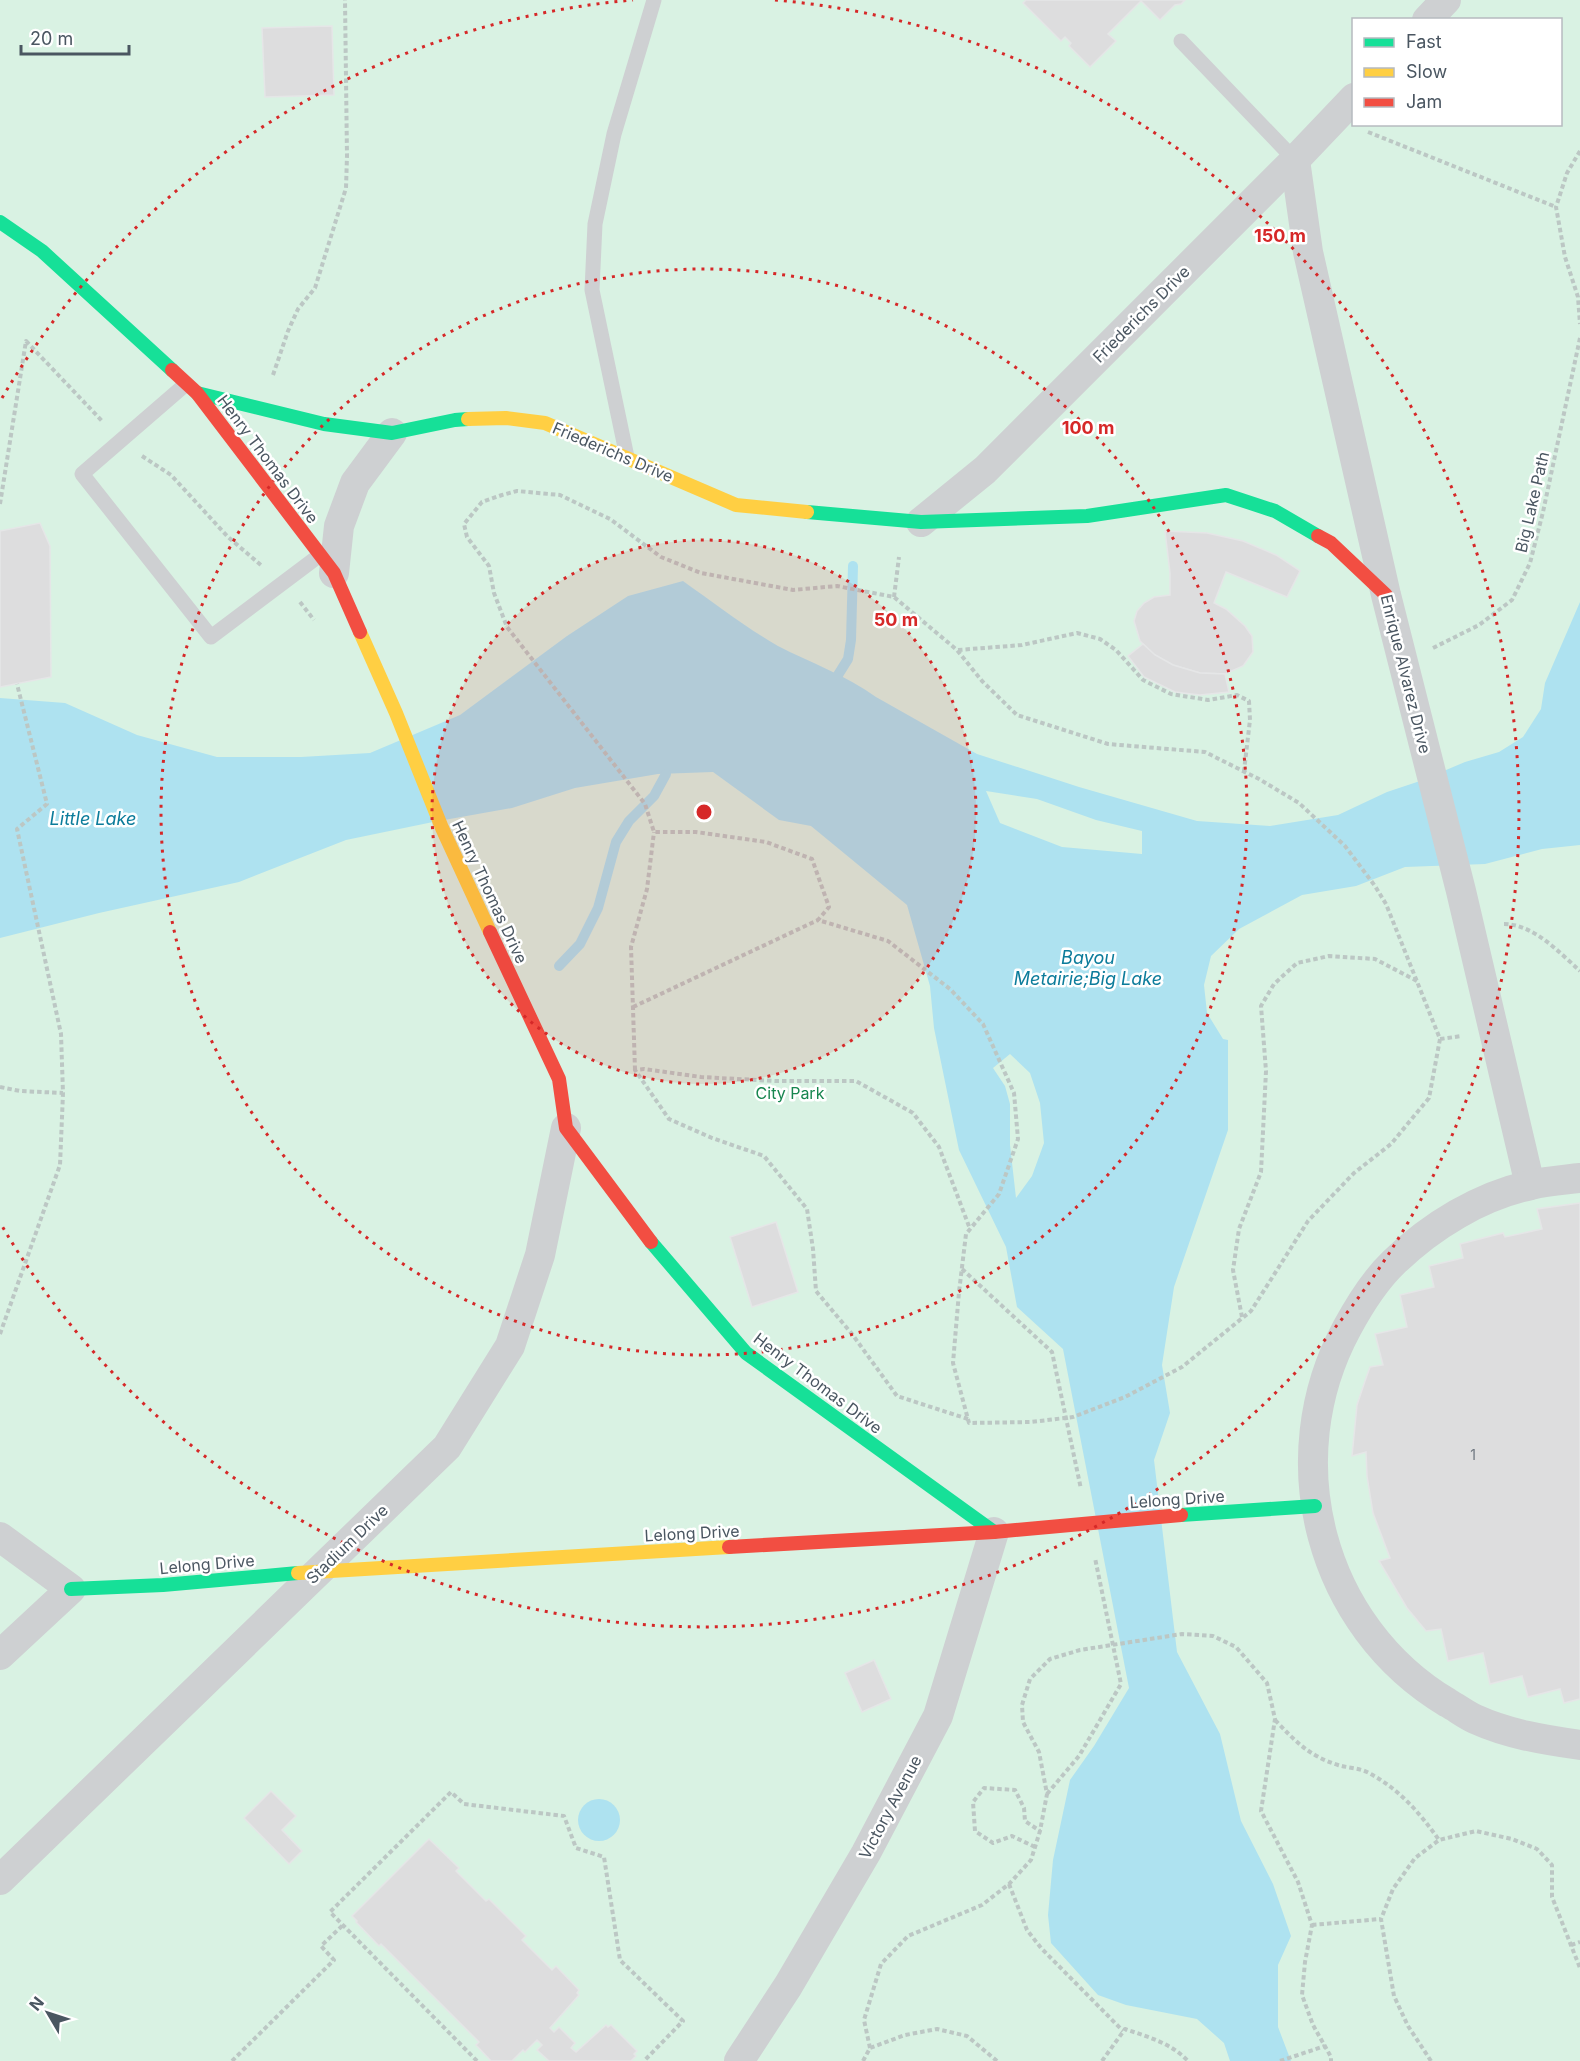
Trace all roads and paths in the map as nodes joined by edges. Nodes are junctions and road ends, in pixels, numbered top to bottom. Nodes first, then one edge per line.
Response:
1 (345, 0) edge
2 (654, 0) edge
3 (1446, 0) edge
4 (1429, 18) edge
5 (1181, 41) dead end
6 (1344, 108) edge
7 (1383, 126) edge
8 (1580, 151) edge
9 (1295, 160) junction
10 (1556, 207) junction
11 (0, 222) edge
12 (1580, 324) edge
13 (1580, 338) edge
14 (191, 388) junction
15 (262, 410) junction
16 (392, 433) junction
17 (121, 441) junction
18 (627, 457) junction
19 (0, 504) edge
20 (921, 522) junction
21 (899, 557) dead end
22 (327, 564) junction
23 (283, 583) junction
24 (1386, 595) junction
25 (894, 597) junction
26 (318, 628) dead end
27 (1430, 649) dead end
28 (957, 650) junction
29 (17, 684) dead end
30 (1244, 771) junction
31 (654, 832) junction
32 (818, 920) junction
33 (1493, 924) dead end
34 (1580, 971) edge
35 (1417, 981) junction
36 (633, 1007) junction
37 (1454, 1037) dead end
38 (1440, 1039) junction
39 (635, 1070) junction
40 (0, 1087) edge
41 (63, 1093) junction
42 (566, 1128) junction
43 (1580, 1178) edge
44 (1530, 1185) junction
45 (970, 1229) junction
46 (962, 1268) junction
47 (1000, 1303) dead end
48 (1242, 1317) junction
49 (0, 1334) edge
50 (968, 1419) junction
51 (1315, 1506) junction
52 (994, 1532) junction
53 (0, 1537) edge
54 (318, 1571) junction
55 (71, 1589) junction
56 (0, 1655) edge
57 (1275, 1719) junction
58 (1088, 1740) dead end
59 (1580, 1745) edge
60 (1047, 1794) junction
61 (1040, 1831) junction
62 (1439, 1840) junction
63 (1035, 1847) junction
64 (0, 1880) edge
65 (1009, 1884) junction
66 (1381, 1919) junction
67 (343, 1925) junction
68 (1312, 1925) junction
69 (1580, 1942) edge
70 (1571, 1946) junction
71 (1580, 1968) edge
72 (1123, 2031) junction
73 (1325, 2046) junction
74 (870, 2048) junction
75 (232, 2061) edge
76 (477, 2061) edge
77 (644, 2061) edge
78 (739, 2061) edge
79 (863, 2061) edge
80 (998, 2061) edge
81 (1102, 2061) edge
82 (1188, 2061) edge
83 (1280, 2061) edge
84 (1331, 2061) edge
85 (1431, 2061) edge

1 - 15 path
2 - 18 lane
3 - 4 street
5 - 9 lane
6 - 9 street, Friederichs Drive
7 - 10 path
8 - 10 path
9 - 20 street, Friederichs Drive
9 - 24 street, Enrique Alvarez Drive
10 - 12 path
11 - 14 street, Henry Thomas Drive
13 - 27 path, Big Lake Path
14 - 15 street, Friederichs Drive
14 - 17 lane
14 - 22 street, Henry Thomas Drive
15 - 16 street, Friederichs Drive
16 - 18 street, Friederichs Drive
16 - 22 street
17 - 19 path
17 - 23 path
17 - 23 lane
18 - 20 street, Friederichs Drive
20 - 24 street, Friederichs Drive
21 - 25 path
22 - 23 lane
22 - 42 street, Henry Thomas Drive
23 - 26 path
24 - 44 street, Enrique Alvarez Drive
25 - 28 path
25 - 31 path
28 - 30 path
28 - 30 path
29 - 41 path
30 - 35 path
31 - 32 path
31 - 36 path
32 - 36 path
32 - 45 path
33 - 34 path
35 - 38 path
35 - 48 path
36 - 39 path
37 - 38 path
38 - 48 path
39 - 45 path
39 - 50 path
40 - 41 path
41 - 49 path
42 - 52 street, Henry Thomas Drive
42 - 54 street, Stadium Drive
43 - 44 street
44 - 51 street
45 - 46 path
46 - 47 path
46 - 50 path
48 - 50 path
51 - 52 street, Lelong Drive
51 - 59 street
52 - 54 street, Lelong Drive
52 - 78 street, Victory Avenue
53 - 55 street
54 - 55 street, Lelong Drive
54 - 64 street, Stadium Drive
55 - 56 street
57 - 60 path
57 - 62 path
57 - 68 path
58 - 60 path
60 - 61 path
61 - 63 path
61 - 63 path
62 - 66 path
62 - 70 path
63 - 65 path
65 - 72 path
65 - 74 path
66 - 68 path
66 - 85 path
67 - 75 path
67 - 76 path
67 - 77 path
68 - 73 path
69 - 70 path
70 - 71 path
72 - 81 path
72 - 82 path
73 - 83 path
73 - 84 path
74 - 79 path
74 - 80 path

